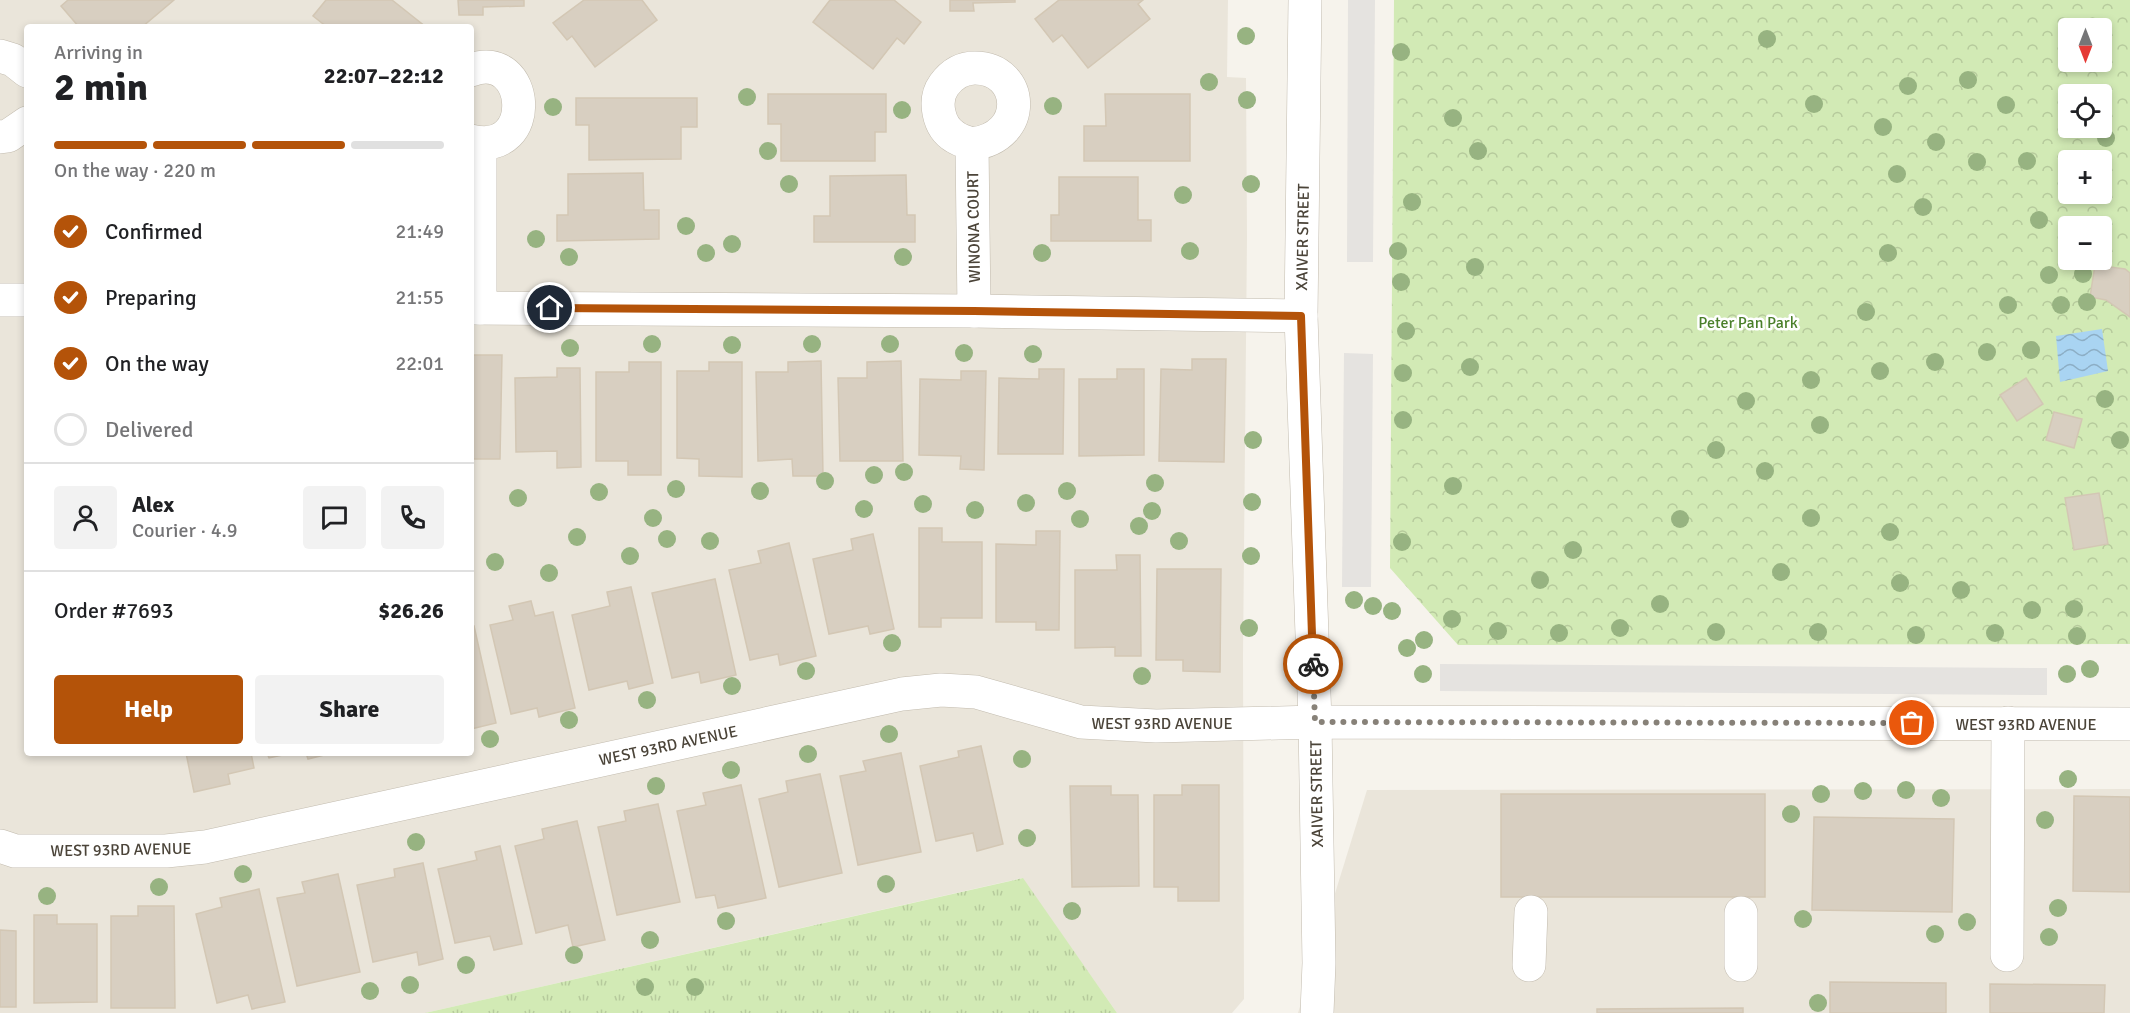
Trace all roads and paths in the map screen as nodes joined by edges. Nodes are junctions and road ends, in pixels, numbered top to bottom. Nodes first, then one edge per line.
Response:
1 (1305, 0) edge
2 (0, 56) edge
3 (24, 69) edge
4 (474, 69) edge
5 (24, 125) edge
6 (0, 137) edge
7 (476, 142) edge
8 (972, 144) dead end
9 (0, 300) edge
10 (24, 300) edge
11 (476, 308) edge
12 (974, 311) junction
13 (1301, 316) junction
14 (1315, 722) junction
15 (2008, 723) junction
16 (2130, 724) edge
17 (0, 846) edge
18 (1531, 912) dead end
19 (1741, 913) dead end
20 (2007, 955) dead end
21 (1529, 965) dead end
22 (1741, 965) dead end
23 (1317, 1013) edge

1 - 13 street, XAIVER STREET
2 - 3 street
4 - 7 street
5 - 6 street
7 - 11 street
8 - 12 street, WINONA COURT
9 - 10 street
11 - 12 street
12 - 13 street
13 - 14 street, XAIVER STREET
14 - 15 street, WEST 93RD AVENUE
14 - 17 street, WEST 93RD AVENUE
14 - 23 street, XAIVER STREET
15 - 16 street, WEST 93RD AVENUE
15 - 20 street
18 - 21 street
19 - 22 street

